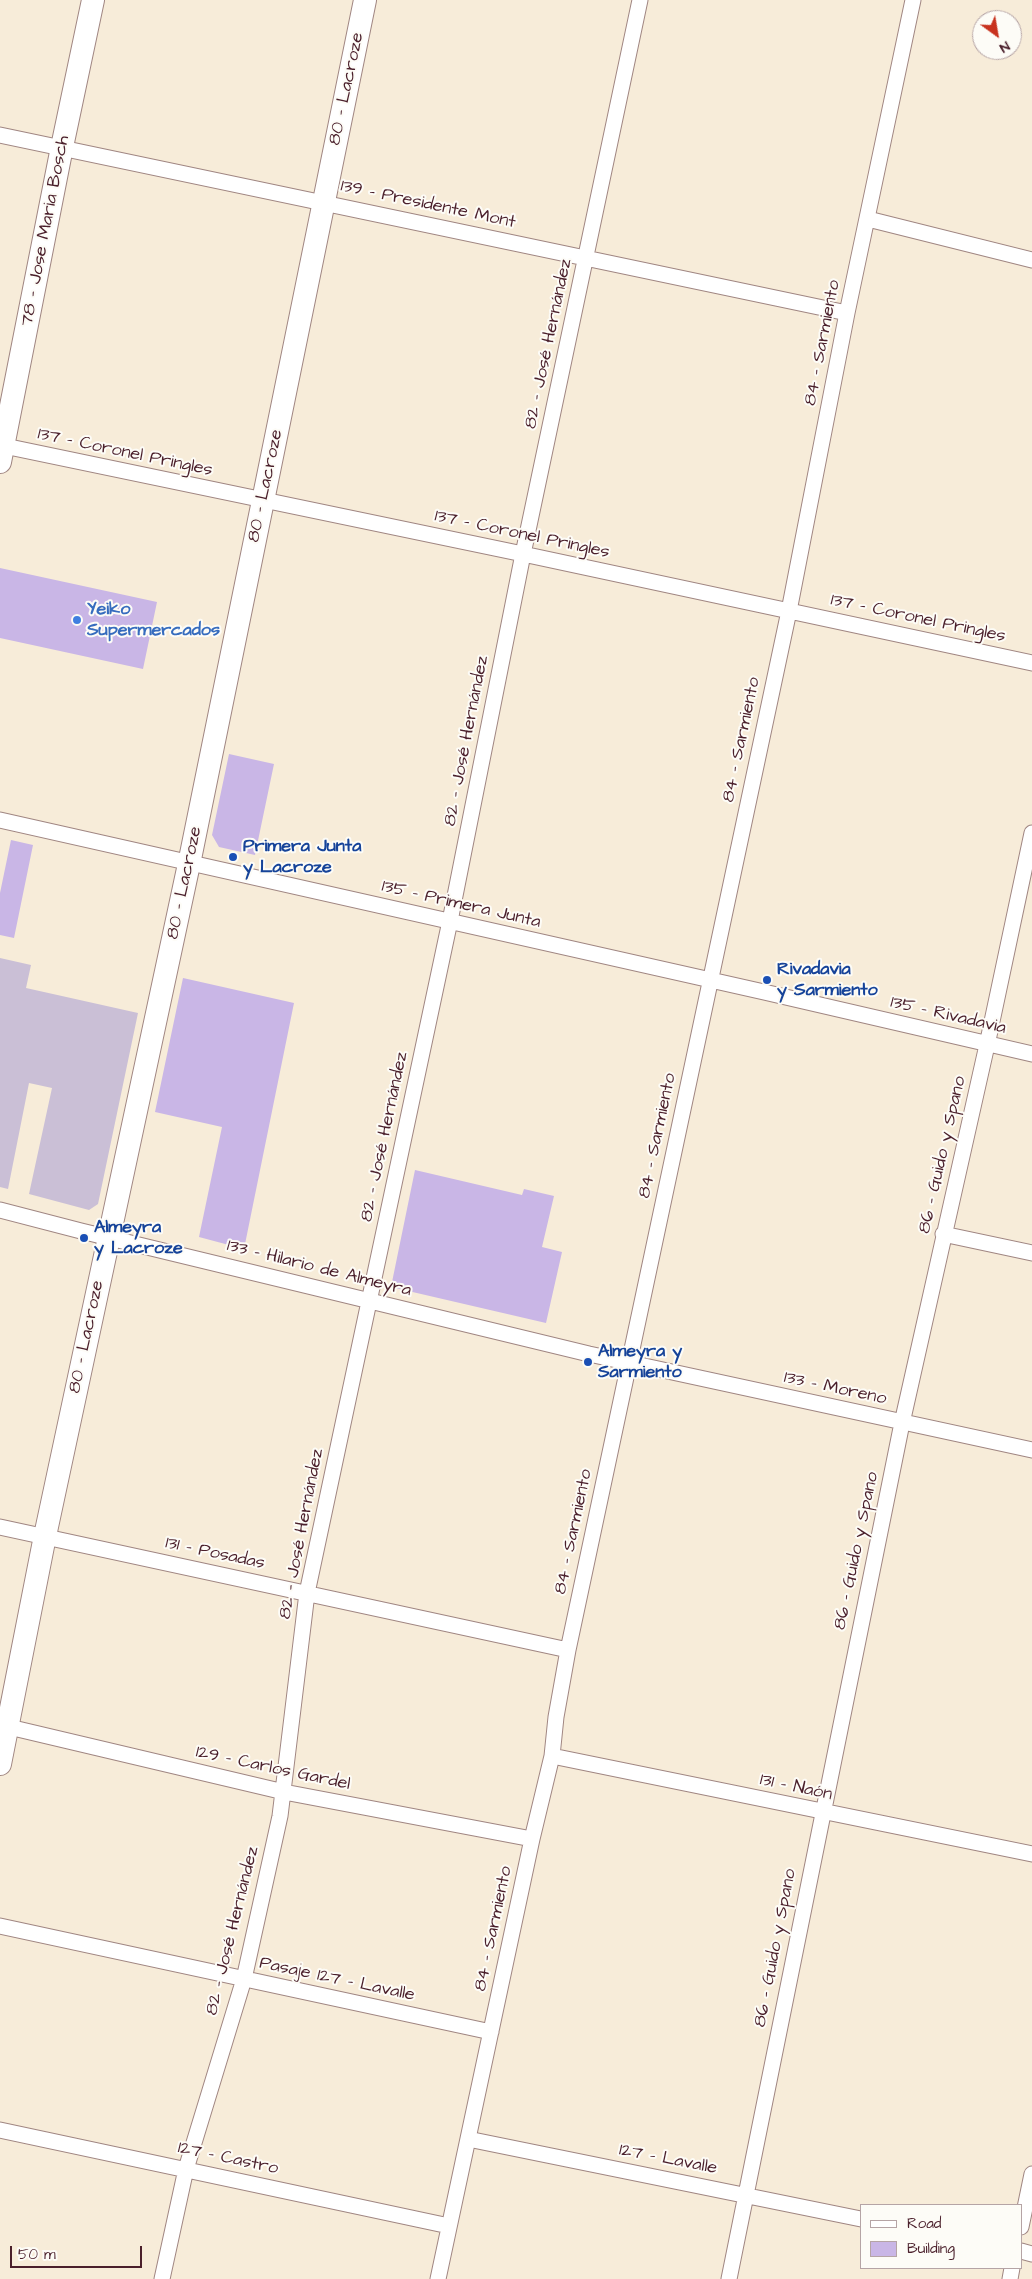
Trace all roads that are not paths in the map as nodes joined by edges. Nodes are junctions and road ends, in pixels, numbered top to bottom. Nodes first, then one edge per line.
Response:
1 (93, 0) edge
2 (365, 0) edge
3 (640, 0) edge
4 (913, 0) edge
5 (0, 134) edge
6 (62, 147) junction
7 (324, 202) junction
8 (868, 219) junction
9 (587, 257) junction
10 (1032, 260) edge
11 (847, 313) junction
12 (1, 451) edge
13 (263, 500) junction
14 (523, 554) junction
15 (789, 611) junction
16 (1032, 663) edge
17 (0, 820) edge
18 (1032, 833) edge
19 (189, 864) junction
20 (450, 921) junction
21 (710, 980) junction
22 (987, 1045) junction
23 (1032, 1054) edge
24 (0, 1210) edge
25 (943, 1234) junction
26 (109, 1238) junction
27 (1032, 1253) edge
28 (369, 1301) junction
29 (629, 1364) junction
30 (902, 1423) junction
31 (1032, 1450) edge
32 (0, 1527) edge
33 (45, 1536) junction
34 (307, 1593) junction
35 (568, 1650) junction
36 (9, 1727) junction
37 (552, 1756) junction
38 (0, 1764) edge
39 (284, 1792) junction
40 (822, 1813) junction
41 (532, 1839) junction
42 (1032, 1854) edge
43 (0, 1926) edge
44 (244, 1979) junction
45 (491, 2032) junction
46 (0, 2130) edge
47 (468, 2139) junction
48 (186, 2168) junction
49 (1032, 2174) edge
50 (746, 2195) junction
51 (860, 2219) edge
52 (1022, 2222) edge
53 (449, 2226) junction
54 (162, 2279) edge
55 (438, 2279) edge
56 (729, 2279) edge

1 - 6 street, 78 - Jose Maria Bosch
2 - 7 street, 80 - Lacroze
3 - 9 street, 82 - José Hernández
4 - 8 street, 84 - Sarmiento
5 - 6 street, 139 - Presidente Mont
6 - 7 street, 139 - Presidente Mont
6 - 12 street, 78 - Jose Maria Bosch
7 - 9 street, 139 - Presidente Mont
7 - 13 street, 80 - Lacroze
8 - 10 street
8 - 11 street, 84 - Sarmiento
9 - 11 street, 139 - Presidente Mont
9 - 14 street, 82 - José Hernández
11 - 15 street, 84 - Sarmiento
12 - 13 street, 137 - Coronel Pringles
13 - 14 street, 137 - Coronel Pringles
13 - 19 street, 80 - Lacroze
14 - 15 street, 137 - Coronel Pringles
14 - 20 street, 82 - José Hernández
15 - 16 street, 137 - Coronel Pringles
15 - 21 street, 84 - Sarmiento
17 - 19 street, 135 - Primera Junta
18 - 22 street, 86 - Guido y Spano
19 - 20 street, 135 - Primera Junta
19 - 26 street, 80 - Lacroze
20 - 21 street, 135 - Primera Junta
20 - 28 street, 82 - José Hernández
21 - 22 street, 135 - Rivadavia
21 - 29 street, 84 - Sarmiento
22 - 23 street, 135 - Rivadavia
22 - 25 street, 86 - Guido y Spano
24 - 26 street, 133 - Hilario de Almeyra
25 - 27 street
25 - 30 street, 86 - Guido y Spano
26 - 28 street, 133 - Hilario de Almeyra
26 - 33 street, 80 - Lacroze
28 - 29 street, 133 - Hilario de Almeyra
28 - 34 street, 82 - José Hernández
29 - 30 street, 133 - Moreno
29 - 35 street, 84 - Sarmiento
30 - 31 street, 133 - Moreno
30 - 40 street, 86 - Guido y Spano
32 - 33 street, 131 - Posadas
33 - 34 street, 131 - Posadas
33 - 36 street, 80 - Lacroze
34 - 35 street, 131 - Posadas
34 - 39 street, 82 - José Hernández
35 - 37 street, 84 - Sarmiento
36 - 38 street, 80 - Lacroze
36 - 39 street, 129 - Carlos Gardel
37 - 40 street, 131 - Naón
37 - 41 street, 84 - Sarmiento
39 - 41 street, 129 - Carlos Gardel
39 - 44 street, 82 - José Hernández
40 - 42 street, 131 - Naón
40 - 50 street, 86 - Guido y Spano
41 - 45 street, 84 - Sarmiento
43 - 44 street, Pasaje 127 - Lavalle
44 - 45 street, Pasaje 127 - Lavalle
44 - 48 street, 82 - José Hernández
45 - 47 street, 84 - Sarmiento
46 - 48 street, 127 - Castro
47 - 50 street, 127 - Lavalle
47 - 53 street, 84 - Sarmiento
48 - 53 street, 127 - Castro
48 - 54 street, 82 - José Hernández
49 - 52 street
50 - 51 street, 127 - Lavalle
50 - 56 street, 86 - Guido y Spano
53 - 55 street, 84 - Sarmiento

